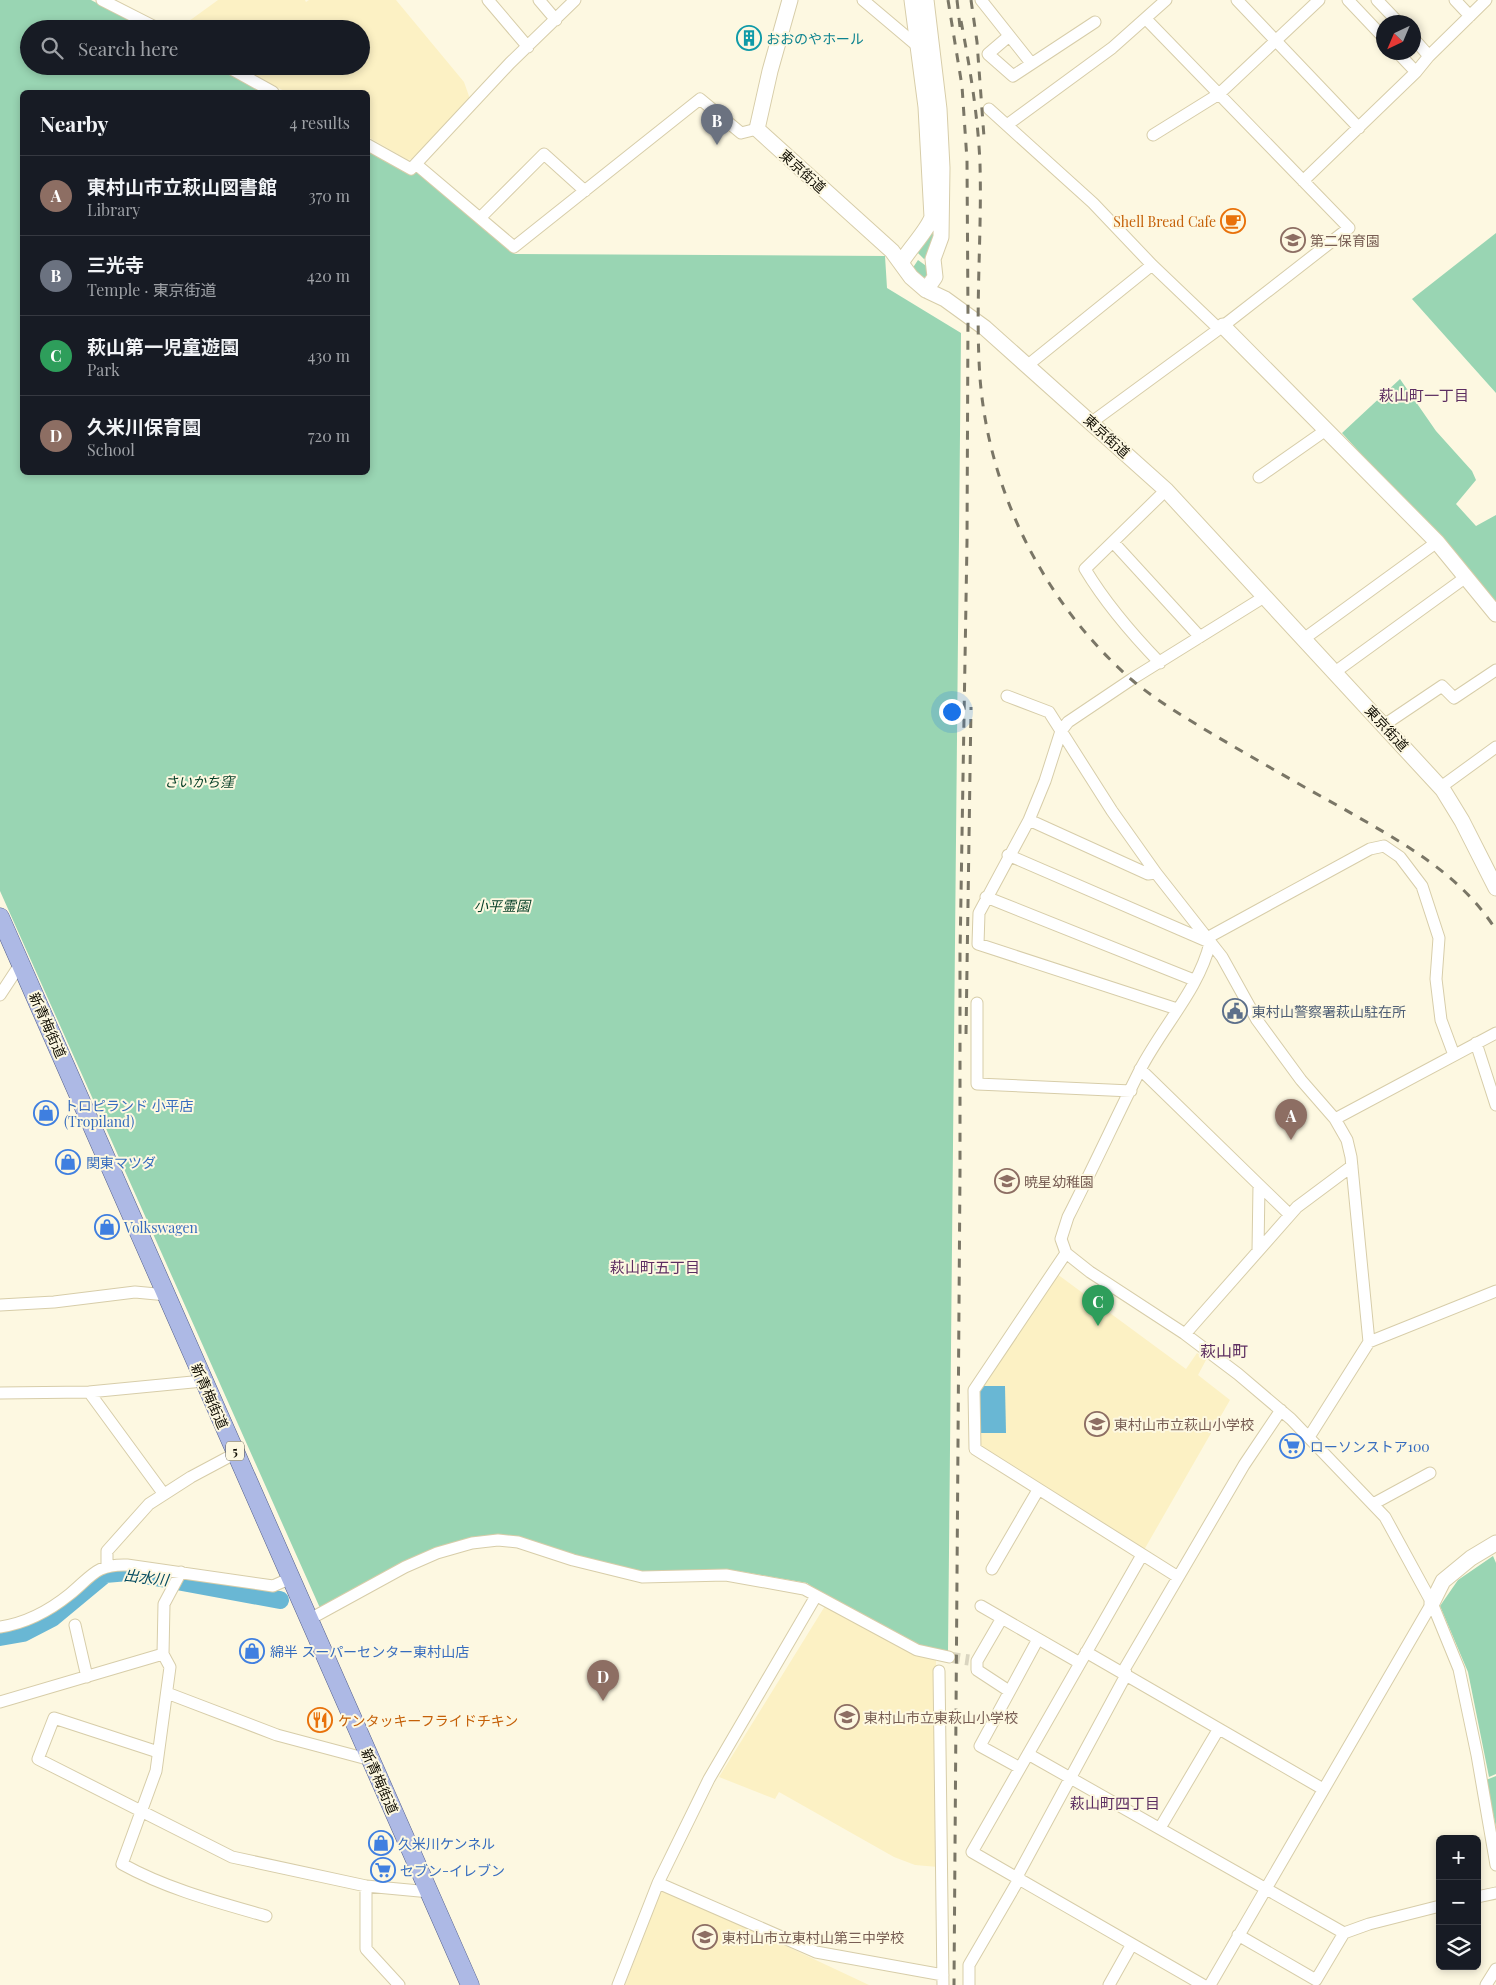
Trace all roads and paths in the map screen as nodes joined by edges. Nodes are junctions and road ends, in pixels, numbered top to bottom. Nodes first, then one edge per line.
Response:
1 (488, 0) edge
2 (539, 0) edge
3 (575, 0) edge
4 (790, 0) edge
5 (863, 0) edge
6 (912, 0) edge
7 (926, 0) edge
8 (981, 0) edge
9 (1166, 0) edge
10 (1237, 0) edge
11 (1319, 0) edge
12 (1348, 0) edge
13 (1377, 0) edge
14 (1455, 0) edge
15 (1486, 0) edge
16 (109, 1) edge
17 (1391, 15) edge
18 (1470, 16) junction
19 (1146, 19) junction
20 (143, 20) edge
21 (556, 20) junction
22 (1095, 22) dead end
23 (1376, 30) edge
24 (1009, 36) junction
25 (1275, 41) junction
26 (528, 47) junction
27 (1421, 47) edge
28 (919, 48) junction
29 (1429, 56) junction
30 (1405, 60) edge
31 (934, 62) junction
32 (1031, 63) junction
33 (1416, 72) junction
34 (242, 75) edge
35 (269, 90) edge
36 (1219, 94) junction
37 (989, 109) dead end
38 (1007, 125) junction
39 (1359, 128) junction
40 (757, 129) junction
41 (1153, 135) dead end
42 (370, 146) edge
43 (417, 165) junction
44 (1303, 181) junction
45 (586, 191) junction
46 (480, 218) junction
47 (901, 264) junction
48 (1152, 265) junction
49 (926, 290) junction
50 (1221, 328) junction
51 (1028, 365) junction
52 (1092, 422) junction
53 (1326, 430) junction
54 (1259, 477) dead end
55 (1166, 490) junction
56 (1113, 542) junction
57 (1437, 542) junction
58 (1466, 577) junction
59 (1264, 597) junction
60 (1496, 614) edge
61 (1200, 637) junction
62 (1305, 638) junction
63 (1160, 662) junction
64 (1496, 670) edge
65 (1335, 672) junction
66 (1008, 696) dead end
67 (1384, 725) junction
68 (1061, 731) junction
69 (1496, 747) edge
70 (1441, 787) junction
71 (1028, 820) junction
72 (1008, 855) junction
73 (1156, 873) junction
74 (1495, 886) edge
75 (986, 897) junction
76 (0, 917) edge
77 (1208, 941) junction
78 (21, 963) junction
79 (1194, 980) junction
80 (0, 994) edge
81 (978, 1003) dead end
82 (1177, 1009) junction
83 (1496, 1032) edge
84 (1476, 1043) junction
85 (1454, 1055) junction
86 (1140, 1069) junction
87 (1131, 1091) junction
88 (1496, 1105) edge
89 (1334, 1119) junction
90 (1352, 1166) junction
91 (1259, 1185) junction
92 (1290, 1214) junction
93 (1258, 1251) junction
94 (1066, 1253) junction
95 (1496, 1291) edge
96 (167, 1295) junction
97 (0, 1305) edge
98 (1185, 1334) junction
99 (1370, 1342) junction
100 (204, 1381) junction
101 (89, 1392) junction
102 (0, 1393) edge
103 (1281, 1410) junction
104 (1309, 1437) junction
105 (236, 1453) junction
106 (1430, 1473) dead end
107 (1038, 1490) junction
108 (163, 1494) junction
109 (1373, 1504) junction
110 (1496, 1543) edge
111 (1142, 1555) junction
112 (107, 1566) junction
113 (992, 1569) dead end
114 (180, 1573) junction
115 (1178, 1577) junction
116 (291, 1578) junction
117 (816, 1596) junction
118 (1432, 1603) junction
119 (981, 1606) dead end
120 (310, 1618) junction
121 (1002, 1618) junction
122 (75, 1624) dead end
123 (0, 1627) edge
124 (1038, 1639) junction
125 (1086, 1652) junction
126 (163, 1654) junction
127 (949, 1657) tunnel mouth
128 (1080, 1663) junction
129 (939, 1671) dead end
130 (1126, 1675) junction
131 (87, 1677) junction
132 (1010, 1691) junction
133 (167, 1693) junction
134 (0, 1702) edge
135 (1218, 1730) junction
136 (158, 1752) junction
137 (1028, 1754) junction
138 (371, 1760) junction
139 (1020, 1768) junction
140 (1072, 1778) junction
141 (1323, 1789) junction
142 (141, 1809) junction
143 (1160, 1828) junction
144 (1496, 1865) edge
145 (1019, 1879) junction
146 (658, 1883) junction
147 (366, 1886) junction
148 (1265, 1888) junction
149 (430, 1892) junction
150 (1496, 1893) edge
151 (1481, 1897) edge
152 (1436, 1907) edge
153 (266, 1916) dead end
154 (1344, 1933) junction
155 (1238, 1935) junction
156 (1132, 1944) junction
157 (1496, 1969) edge
158 (943, 1980) edge
159 (398, 1985) edge
160 (470, 1985) edge
161 (618, 1985) edge
162 (969, 1985) edge
163 (1108, 1985) edge
164 (1204, 1985) edge
165 (1210, 1985) edge
166 (1486, 1985) edge

1 - 26 street
2 - 21 street
3 - 21 street
4 - 40 street
5 - 28 street
6 - 28 street
7 - 31 street
8 - 24 street
9 - 19 street
10 - 25 street
11 - 25 street
12 - 23 street
13 - 17 street
14 - 18 street
15 - 18 street
16 - 20 street
18 - 29 street
19 - 36 street
19 - 38 street
21 - 26 street
22 - 32 street
24 - 32 street
24 - 32 street
25 - 36 street
25 - 39 street
26 - 43 street
27 - 29 street
28 - 31 street
28 - 47 street
29 - 33 street
30 - 33 street
31 - 49 street
33 - 39 street
34 - 35 street
36 - 41 street
36 - 44 street
37 - 38 street
38 - 48 street
39 - 44 street
40 - 45 street
40 - 47 street, 東京街道
42 - 43 street
43 - 46 street
44 - 50 street
45 - 46 street
45 - 46 street
47 - 49 street, 東京街道
48 - 50 street
48 - 51 street
49 - 51 street, 東京街道
50 - 52 street
50 - 53 street
51 - 52 street, 東京街道
52 - 55 street, 東京街道
53 - 54 street
53 - 57 street
55 - 56 street
55 - 59 street, 東京街道
56 - 61 street
56 - 63 street
57 - 58 street
57 - 62 street
58 - 60 street
58 - 65 street
59 - 61 street
59 - 62 street, 東京街道
61 - 63 street
62 - 65 street, 東京街道
63 - 68 street
64 - 67 street
65 - 67 street, 東京街道
66 - 68 street
67 - 70 street, 東京街道
68 - 71 street
68 - 73 street
69 - 70 street
70 - 74 street, 東京街道
71 - 72 street
71 - 73 street
72 - 75 street
72 - 77 street
73 - 77 street
75 - 79 street
75 - 82 street
76 - 78 main road, 新青梅街道 / 5
77 - 79 street
77 - 85 street
77 - 89 street
78 - 80 street
78 - 96 main road, 新青梅街道 / 5
79 - 82 street
81 - 87 street
82 - 86 street
83 - 84 street
84 - 85 street
84 - 88 street
85 - 89 street
86 - 87 street
86 - 91 street
87 - 94 street
89 - 90 street
90 - 92 street
90 - 99 street
91 - 92 street
91 - 93 street
92 - 93 street
93 - 98 street
94 - 98 street
94 - 107 street
95 - 99 street
96 - 97 street
96 - 100 main road, 新青梅街道 / 5
98 - 103 street
99 - 104 street
100 - 101 street
100 - 105 main road, 新青梅街道 / 5
101 - 102 street
101 - 108 street
103 - 104 street
103 - 115 street
104 - 109 street
105 - 108 street
105 - 116 main road, 新青梅街道 / 5
106 - 109 street
107 - 111 street
107 - 113 street
108 - 112 street
109 - 118 street
110 - 118 street
111 - 115 street
111 - 125 street
112 - 114 street
112 - 123 street
114 - 116 street
114 - 126 street
115 - 130 street
116 - 120 main road, 新青梅街道 / 5
117 - 120 street
117 - 127 street
117 - 146 street
118 - 141 street
118 - 144 street
119 - 121 street
120 - 138 main road, 新青梅街道 / 5
121 - 124 street
121 - 132 street
122 - 131 street
124 - 128 street
124 - 132 street
125 - 128 street
125 - 130 street
126 - 131 street
126 - 133 street
128 - 137 street
129 - 158 street
130 - 135 street
130 - 140 street
131 - 134 street
132 - 139 street
133 - 136 street
133 - 138 street
135 - 141 street
135 - 143 street
136 - 142 street
136 - 142 street
137 - 139 street
137 - 140 street
138 - 149 main road, 新青梅街道 / 5
139 - 145 street
140 - 143 street
140 - 145 street
141 - 148 street
142 - 147 street
142 - 153 street
143 - 148 street
145 - 156 street
145 - 162 street
146 - 158 street
146 - 161 street
147 - 149 street
147 - 159 street
148 - 154 street
148 - 155 street
149 - 160 main road, 新青梅街道 / 5
150 - 151 street
152 - 154 street
154 - 155 street
155 - 165 street
156 - 163 street
156 - 164 street
157 - 166 street

